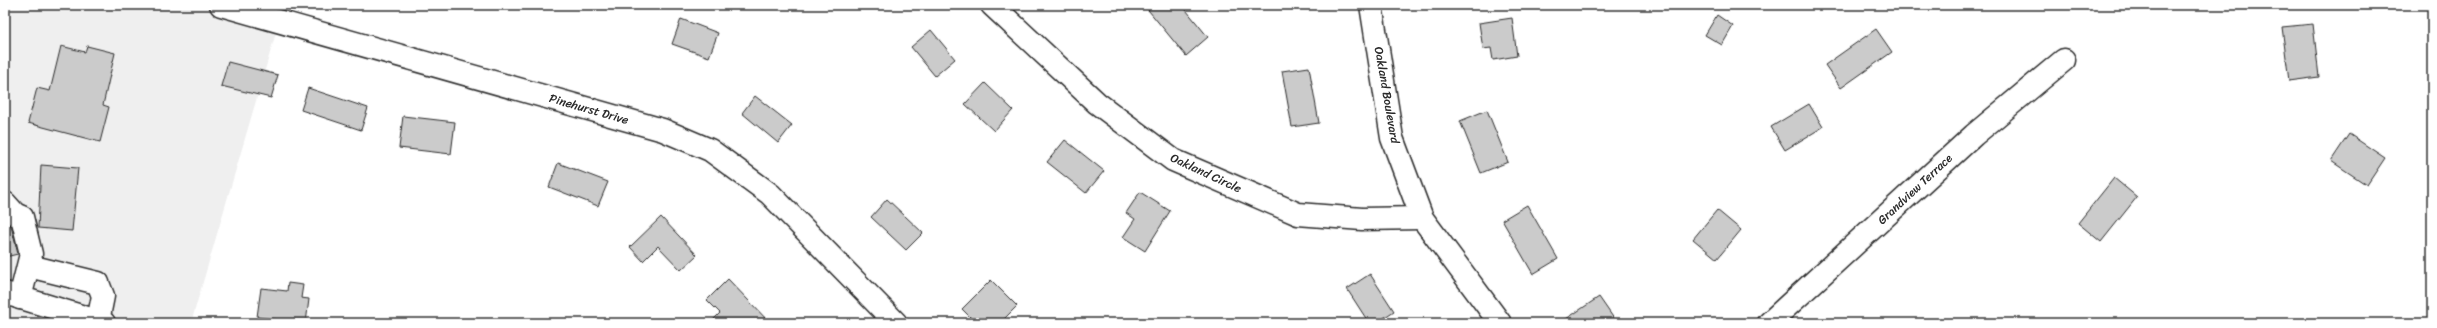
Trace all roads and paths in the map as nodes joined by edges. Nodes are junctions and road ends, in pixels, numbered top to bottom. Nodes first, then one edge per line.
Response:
1 (221, 5) edge
2 (992, 5) edge
3 (1371, 5) edge
4 (2064, 60) dead end
5 (5, 203) edge
6 (1422, 218) junction
7 (29, 266) junction
8 (12, 296) edge
9 (101, 322) edge
10 (896, 323) edge
11 (1500, 323) edge
12 (1769, 323) edge

1 - 10 street, Pinehurst Drive
2 - 6 street, Oakland Circle
3 - 6 street, Oakland Boulevard
4 - 12 street, Grandview Terrace
5 - 7 street
6 - 11 street, Oakland Boulevard
7 - 8 street
7 - 9 street
8 - 9 street

